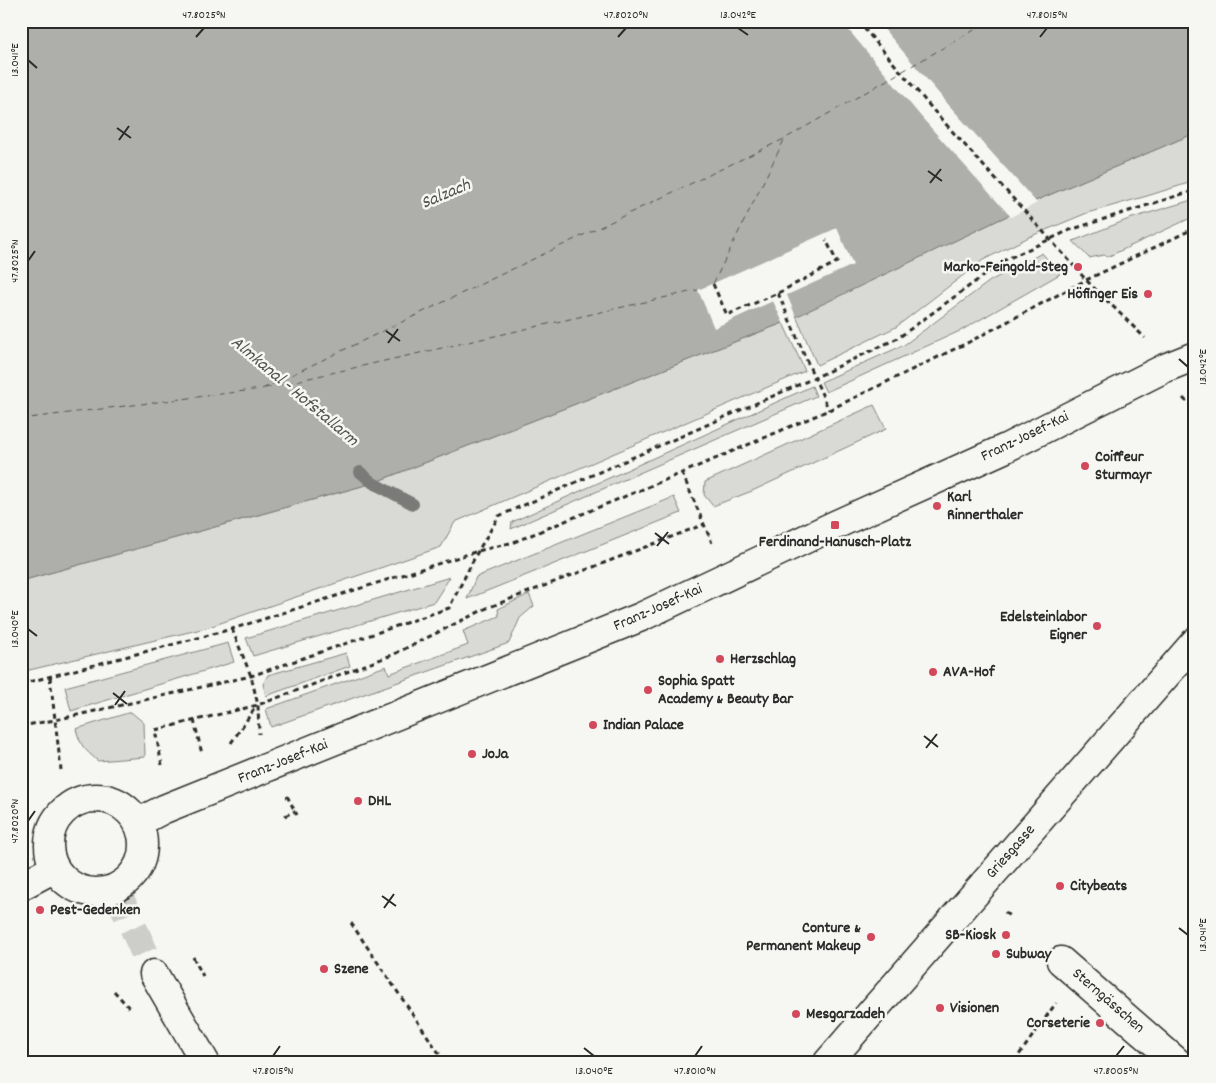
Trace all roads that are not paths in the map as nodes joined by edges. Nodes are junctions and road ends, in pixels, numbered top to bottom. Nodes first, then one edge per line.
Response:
1 (1195, 356) edge
2 (1195, 642) edge
3 (138, 822) junction
4 (53, 869) junction
5 (21, 886) edge
6 (1069, 967) road end
7 (154, 974) tunnel mouth
8 (205, 1062) edge
9 (828, 1062) edge
10 (1177, 1062) edge

1 - 3 street, Franz-Josef-Kai
2 - 9 street, Griesgasse
3 - 4 street
3 - 4 street
4 - 5 street
6 - 10 street, Sterngässchen
7 - 8 street

